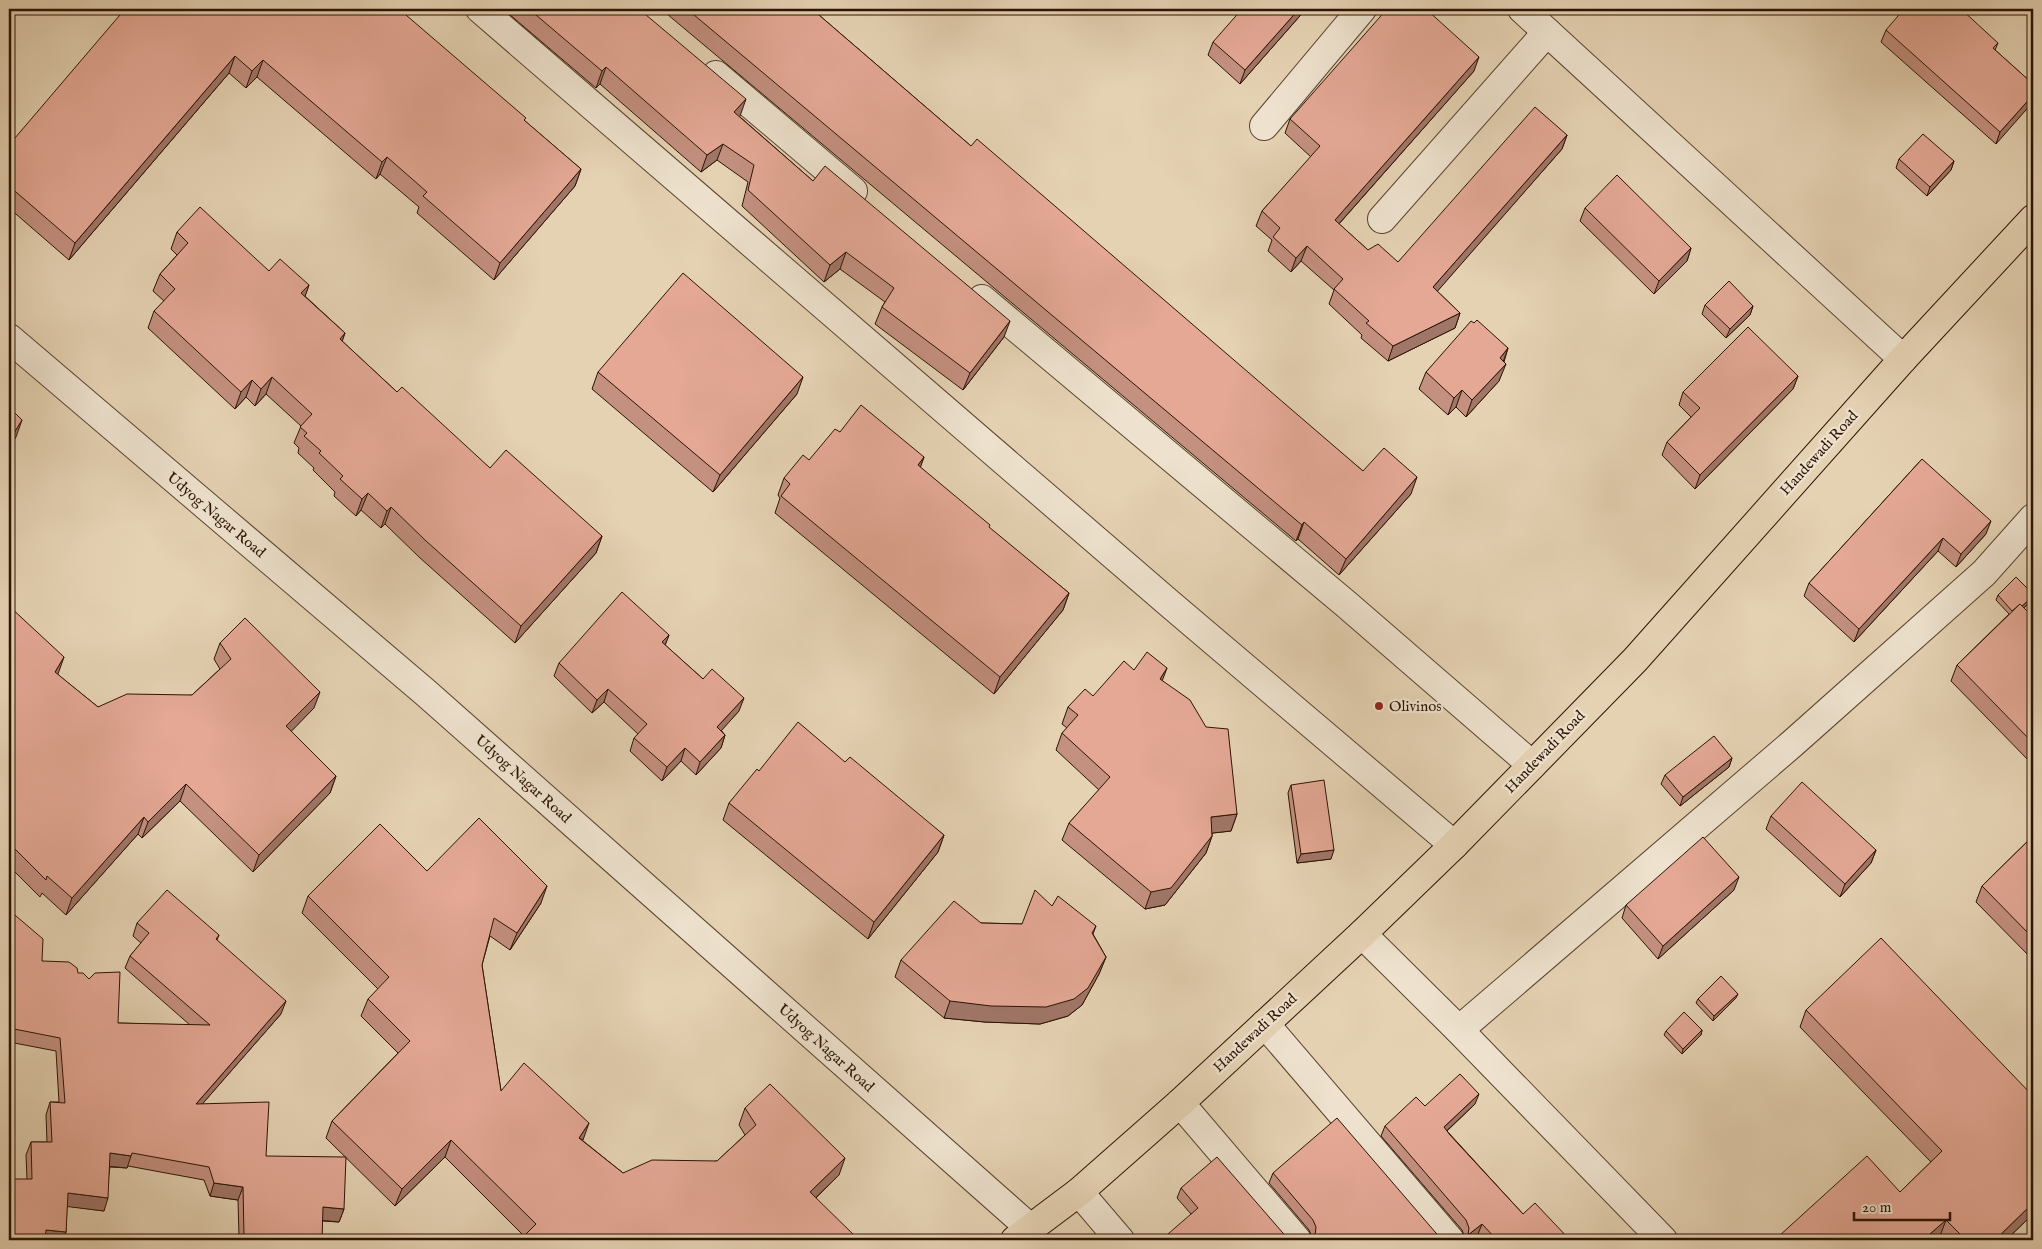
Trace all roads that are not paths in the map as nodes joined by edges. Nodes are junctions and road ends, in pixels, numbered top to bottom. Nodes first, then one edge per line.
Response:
1 (480, 9) edge
2 (1362, 9) edge
3 (1522, 9) edge
4 (1547, 32) junction
5 (698, 60) edge
6 (1264, 126) dead end
7 (873, 207) edge
8 (1382, 219) dead end
9 (2033, 219) edge
10 (964, 284) edge
11 (9, 338) edge
12 (1903, 359) junction
13 (2033, 518) edge
14 (1532, 766) junction
15 (1454, 845) junction
16 (1362, 934) junction
17 (1265, 1024) junction
18 (1459, 1030) junction
19 (1180, 1103) junction
20 (1079, 1192) junction
21 (1022, 1234) edge
22 (1120, 1240) edge
23 (1297, 1240) edge
24 (1450, 1240) edge
25 (1662, 1240) edge

1 - 15 street
2 - 6 street
3 - 4 street
4 - 8 street
4 - 12 street
5 - 7 street
9 - 12 main road, Handewadi Road
10 - 14 street
11 - 21 street, Udyog Nagar Road
12 - 14 main road, Handewadi Road
13 - 18 street
14 - 15 main road, Handewadi Road
15 - 16 main road, Handewadi Road
16 - 17 main road, Handewadi Road
16 - 18 street
17 - 19 main road, Handewadi Road
17 - 24 street
18 - 25 street
19 - 20 main road, Handewadi Road
19 - 23 street
20 - 21 main road, Handewadi Road
20 - 22 street

